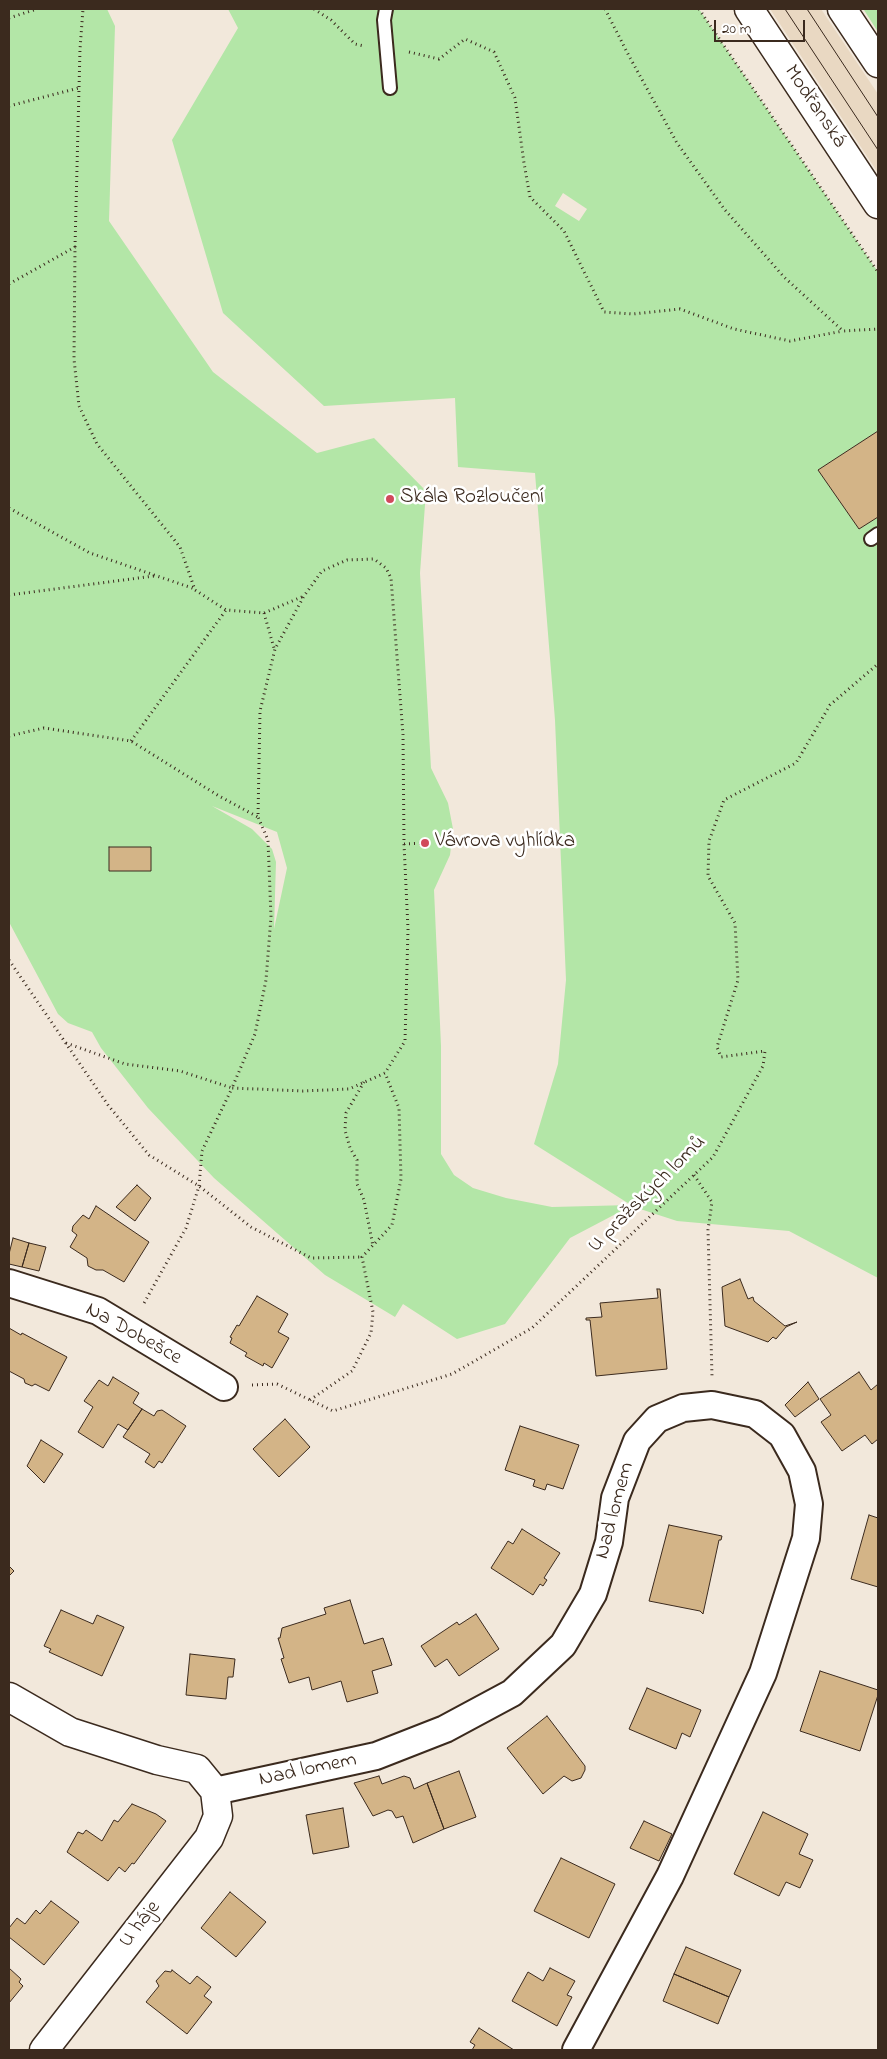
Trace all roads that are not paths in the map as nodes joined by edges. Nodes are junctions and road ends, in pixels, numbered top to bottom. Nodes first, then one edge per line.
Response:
1 (750, 9) edge
2 (842, 9) edge
3 (385, 14) edge
4 (878, 63) edge
5 (390, 88) dead end
6 (878, 204) edge
7 (9, 1283) edge
8 (224, 1388) road end
9 (9, 1697) edge
10 (215, 1791) junction
11 (44, 2050) edge
12 (576, 2050) edge

1 - 6 street, Modřanská
2 - 4 street
3 - 5 lane
7 - 8 street, Na Dobešce
9 - 10 street
10 - 11 street, U háje
10 - 12 street, Nad lomem

